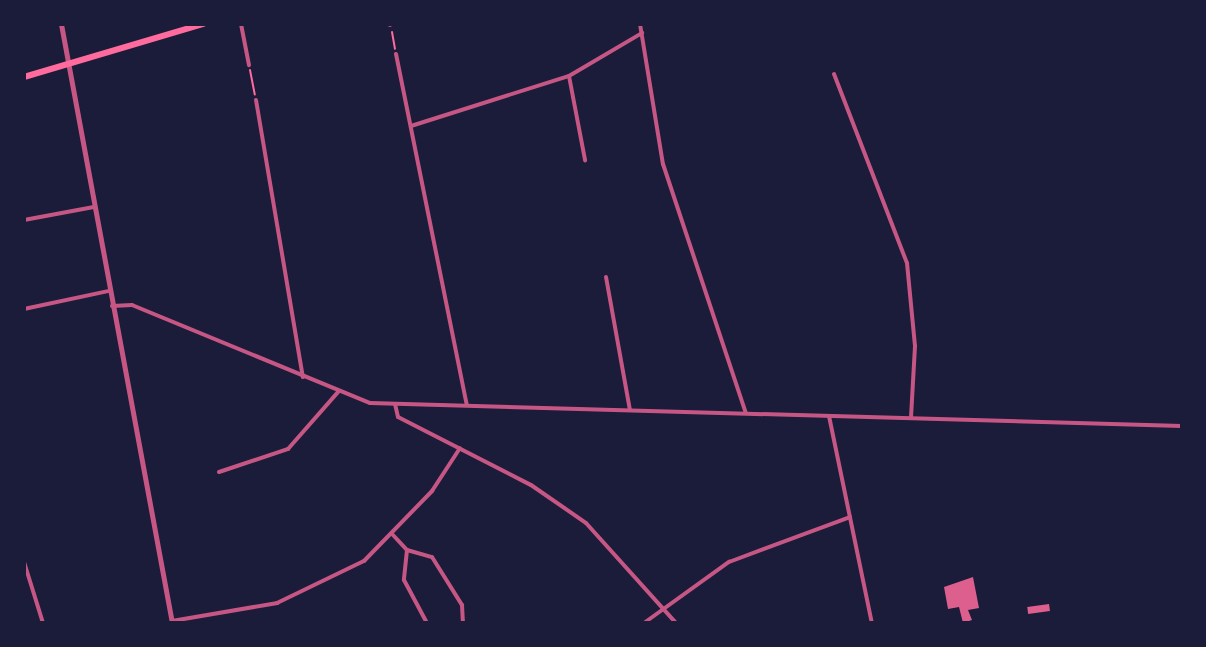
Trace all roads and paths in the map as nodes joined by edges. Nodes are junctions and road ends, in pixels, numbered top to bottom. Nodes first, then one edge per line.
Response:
1 (61, 24) edge
2 (203, 24) edge
3 (241, 24) edge
4 (390, 24) edge
5 (640, 24) edge
6 (642, 33) junction
7 (396, 54) joint
8 (69, 65) junction
9 (249, 65) joint
10 (834, 74) dead end
11 (569, 76) junction
12 (24, 77) edge
13 (256, 100) joint
14 (411, 126) junction
15 (585, 160) dead end
16 (94, 207) junction
17 (24, 220) edge
18 (606, 277) dead end
19 (109, 291) junction
20 (112, 306) junction
21 (24, 309) edge
22 (303, 377) junction
23 (338, 392) junction
24 (395, 404) junction
25 (467, 406) junction
26 (630, 410) junction
27 (746, 413) junction
28 (829, 416) junction
29 (911, 418) junction
30 (1182, 426) edge
31 (460, 448) junction
32 (219, 472) dead end
33 (850, 517) junction
34 (393, 535) junction
35 (407, 550) junction
36 (24, 562) edge
37 (668, 607) junction
38 (172, 622) edge
39 (43, 623) edge
40 (427, 623) edge
41 (463, 623) edge
42 (644, 623) edge
43 (676, 623) edge
44 (872, 623) edge

1 - 8 street
2 - 8 main road
3 - 9 street
4 - 7 path
5 - 6 street
6 - 11 street
6 - 27 street
7 - 14 street
8 - 12 main road
8 - 16 street
9 - 13 path
10 - 29 street
11 - 14 street
11 - 15 street
13 - 22 street
14 - 25 street
16 - 17 street
16 - 19 street
18 - 26 street
19 - 20 street
19 - 21 street
20 - 22 street
20 - 38 street
22 - 23 street
23 - 24 street
23 - 32 street
24 - 25 street
24 - 31 street
25 - 26 street
26 - 27 street
27 - 28 street
28 - 29 street
28 - 33 street
29 - 30 street
31 - 34 street
31 - 37 street
33 - 37 street
33 - 44 street
34 - 35 street
34 - 38 street
35 - 40 street
35 - 41 street
36 - 39 street
37 - 42 street
37 - 43 street

